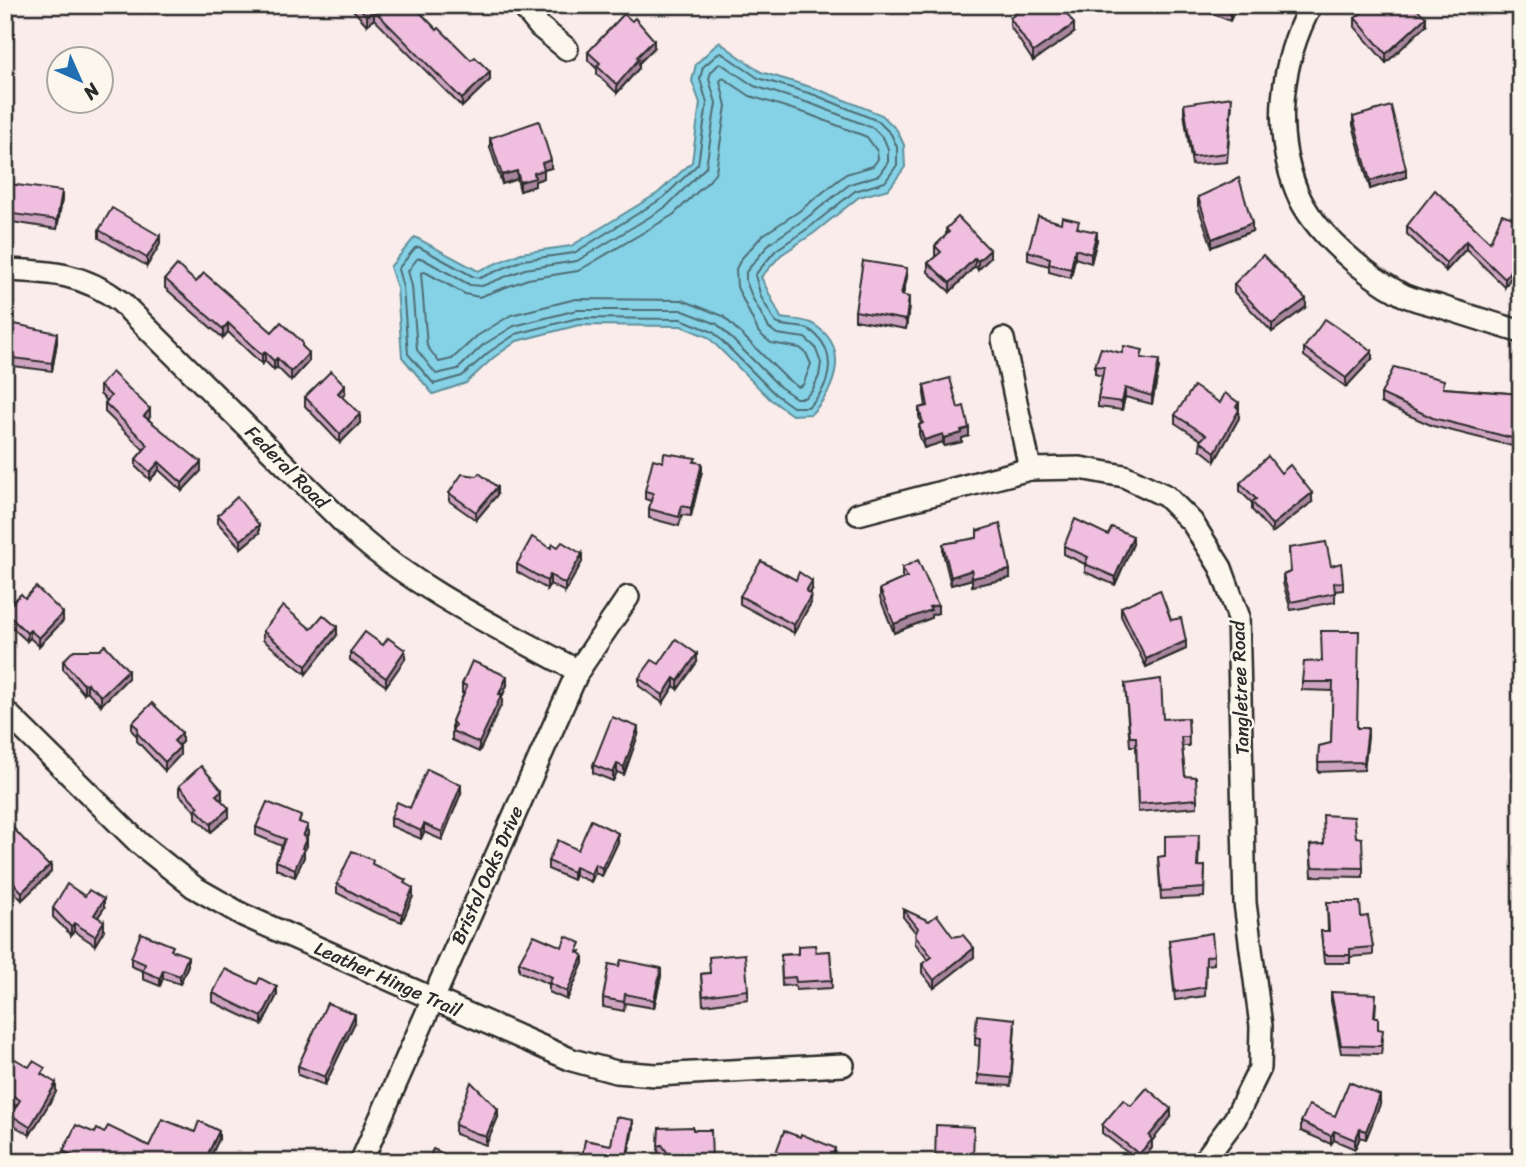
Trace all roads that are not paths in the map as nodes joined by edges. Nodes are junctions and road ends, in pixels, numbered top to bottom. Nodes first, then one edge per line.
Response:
1 (522, 5) edge
2 (1311, 5) edge
3 (567, 49) dead end
4 (5, 270) edge
5 (1521, 332) edge
6 (1003, 339) dead end
7 (1030, 469) junction
8 (858, 514) dead end
9 (628, 597) dead end
10 (578, 671) junction
11 (5, 711) edge
12 (433, 998) junction
13 (843, 1065) dead end
14 (361, 1162) edge
15 (1203, 1162) edge

1 - 3 street
2 - 5 street
4 - 10 street, Federal Road
6 - 7 street
7 - 8 street, Tangletree Road
7 - 15 street, Tangletree Road
9 - 10 street, Bristol Oaks Drive
10 - 12 street, Bristol Oaks Drive
11 - 12 street, Leather Hinge Trail
12 - 13 street, Leather Hinge Trail
12 - 14 street, Bristol Oaks Drive

